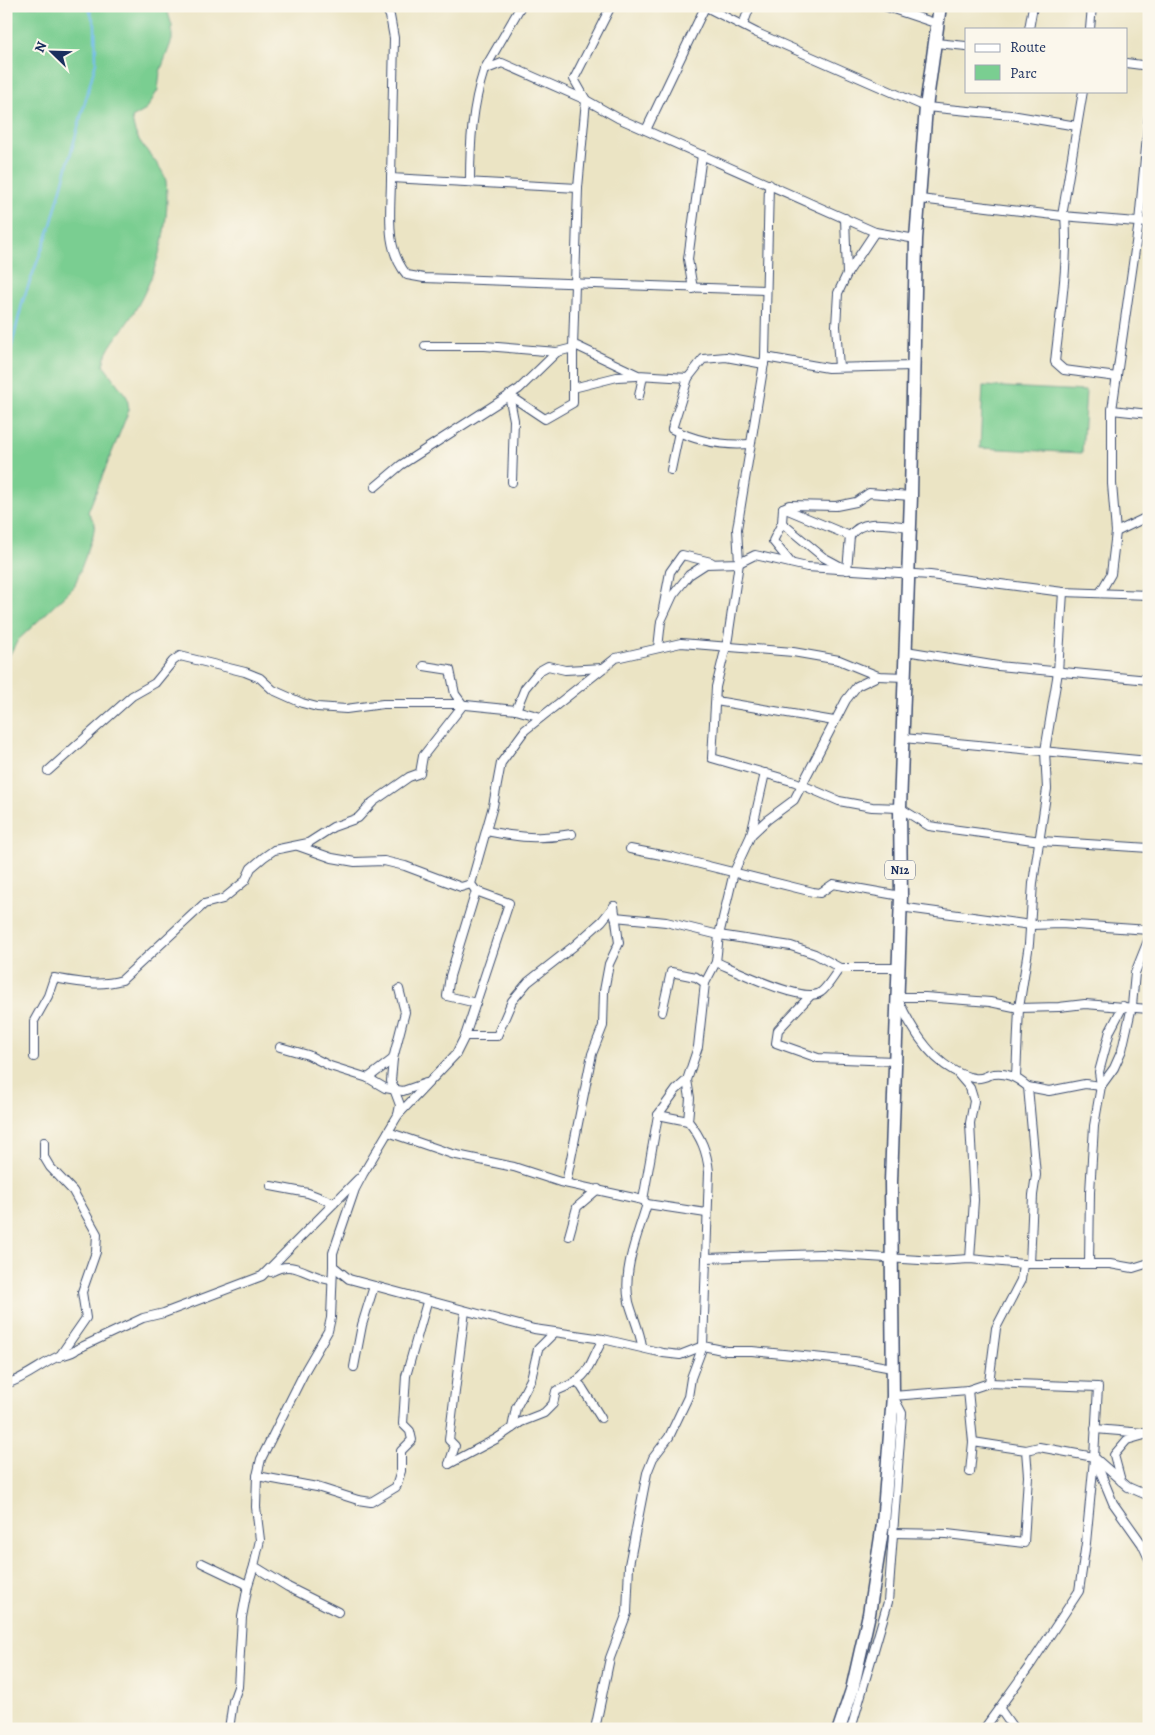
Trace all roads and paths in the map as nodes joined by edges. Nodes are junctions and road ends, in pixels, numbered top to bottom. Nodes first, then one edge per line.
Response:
1 (384, 6) edge
2 (521, 6) edge
3 (611, 6) edge
4 (750, 6) edge
5 (884, 6) edge
6 (940, 6) edge
7 (1033, 6) edge
8 (1092, 6) edge
9 (705, 7) edge
10 (938, 24) junction
11 (743, 25) junction
12 (1029, 28) edge
13 (1090, 28) edge
14 (936, 44) junction
15 (965, 46) edge
16 (1128, 63) edge
17 (1149, 66) edge
18 (484, 70) junction
19 (1083, 92) edge
20 (586, 100) junction
21 (926, 107) junction
22 (1149, 115) edge
23 (1077, 126) junction
24 (646, 130) junction
25 (1147, 141) edge
26 (702, 155) junction
27 (392, 178) junction
28 (470, 181) junction
29 (769, 184) junction
30 (578, 188) junction
31 (920, 199) junction
32 (1064, 215) junction
33 (845, 218) junction
34 (1139, 222) junction
35 (1149, 223) edge
36 (875, 232) junction
37 (916, 239) junction
38 (847, 274) junction
39 (576, 283) junction
40 (693, 289) junction
41 (766, 290) junction
42 (425, 346) dead end
43 (573, 348) junction
44 (557, 352) junction
45 (765, 361) junction
46 (913, 366) junction
47 (839, 367) junction
48 (640, 376) junction
49 (1117, 377) junction
50 (688, 378) junction
51 (573, 388) junction
52 (510, 395) junction
53 (639, 396) dead end
54 (1112, 410) junction
55 (1149, 414) edge
56 (679, 432) junction
57 (750, 444) junction
58 (671, 470) dead end
59 (512, 482) dead end
60 (375, 487) dead end
61 (911, 496) junction
62 (783, 508) junction
63 (1149, 516) edge
64 (782, 524) junction
65 (910, 527) junction
66 (1116, 532) junction
67 (850, 536) junction
68 (739, 563) junction
69 (791, 563) junction
70 (718, 564) junction
71 (847, 570) junction
72 (907, 575) junction
73 (1064, 592) junction
74 (1100, 593) junction
75 (1149, 594) edge
76 (661, 621) junction
77 (726, 647) junction
78 (658, 648) junction
79 (906, 650) junction
80 (424, 666) dead end
81 (604, 668) junction
82 (1058, 672) junction
83 (878, 676) junction
84 (905, 677) junction
85 (1149, 680) edge
86 (716, 701) junction
87 (463, 705) junction
88 (516, 710) junction
89 (541, 717) junction
90 (834, 721) junction
91 (903, 738) junction
92 (1045, 751) junction
93 (1149, 761) edge
94 (48, 771) dead end
95 (765, 773) junction
96 (802, 785) junction
97 (900, 808) junction
98 (486, 831) junction
99 (572, 834) dead end
100 (752, 835) junction
101 (1041, 841) junction
102 (296, 845) junction
103 (1149, 848) edge
104 (630, 849) dead end
105 (734, 872) junction
106 (473, 887) junction
107 (900, 902) junction
108 (615, 917) junction
109 (1031, 925) junction
110 (1149, 930) edge
111 (719, 935) junction
112 (1149, 938) edge
113 (716, 962) junction
114 (840, 968) junction
115 (898, 968) junction
116 (705, 983) junction
117 (399, 989) dead end
118 (810, 996) junction
119 (897, 997) junction
120 (476, 1003) junction
121 (1123, 1006) junction
122 (1132, 1006) junction
123 (1019, 1008) junction
124 (1149, 1010) edge
125 (662, 1012) dead end
126 (465, 1036) junction
127 (280, 1047) dead end
128 (34, 1058) dead end
129 (393, 1059) junction
130 (894, 1061) junction
131 (957, 1072) junction
132 (1016, 1077) junction
133 (368, 1078) junction
134 (686, 1080) junction
135 (426, 1084) junction
136 (1101, 1086) junction
137 (1028, 1087) junction
138 (396, 1090) junction
139 (398, 1115) junction
140 (658, 1115) junction
141 (688, 1121) junction
142 (388, 1132) junction
143 (44, 1142) dead end
144 (362, 1174) junction
145 (566, 1183) junction
146 (271, 1186) dead end
147 (598, 1189) junction
148 (645, 1202) junction
149 (334, 1203) junction
150 (706, 1213) junction
151 (569, 1236) dead end
152 (707, 1258) junction
153 (892, 1258) junction
154 (970, 1259) junction
155 (1149, 1263) edge
156 (1026, 1264) junction
157 (1089, 1264) junction
158 (333, 1266) junction
159 (262, 1276) junction
160 (332, 1280) junction
161 (374, 1286) junction
162 (426, 1302) junction
163 (465, 1311) junction
164 (554, 1332) junction
165 (604, 1339) junction
166 (642, 1346) junction
167 (702, 1346) junction
168 (59, 1356) junction
169 (354, 1367) dead end
170 (892, 1368) junction
171 (577, 1383) junction
172 (989, 1383) junction
173 (6, 1384) edge
174 (968, 1390) junction
175 (893, 1396) junction
176 (601, 1418) dead end
177 (512, 1428) junction
178 (1095, 1429) junction
179 (1148, 1434) edge
180 (973, 1442) junction
181 (1026, 1450) junction
182 (1094, 1457) junction
183 (970, 1472) dead end
184 (257, 1476) junction
185 (1121, 1481) junction
186 (1149, 1496) edge
187 (893, 1533) junction
188 (1149, 1559) edge
189 (202, 1562) dead end
190 (254, 1566) junction
191 (248, 1585) junction
192 (338, 1612) dead end
193 (1000, 1709) junction
194 (229, 1729) edge
195 (596, 1729) edge
196 (839, 1729) edge
197 (851, 1729) edge
198 (984, 1729) edge
199 (1014, 1729) edge

1 - 27 street
2 - 18 street
3 - 20 street
4 - 11 street
5 - 10 street
6 - 10 main road, N12
7 - 12 street
8 - 13 street
9 - 11 street
9 - 24 street
10 - 14 main road, N12
11 - 21 street
14 - 15 street
14 - 21 main road, N12
16 - 17 street
18 - 20 street
18 - 28 street
19 - 23 street
20 - 24 street
20 - 30 street
21 - 23 street
21 - 31 main road, N12
22 - 25 street
23 - 32 street
24 - 26 street
25 - 34 street
26 - 29 street
26 - 40 street
27 - 28 street
27 - 39 street
28 - 30 street
29 - 33 street
29 - 41 street
30 - 39 street
31 - 32 street
31 - 37 main road, N12
32 - 34 street
32 - 49 street
33 - 36 street
33 - 38 street
34 - 35 street
34 - 49 street
36 - 37 street
36 - 38 street
37 - 46 main road, N12
38 - 47 street
39 - 40 street
39 - 43 street
40 - 41 street
41 - 45 street
42 - 44 street
43 - 44 street
43 - 48 street
43 - 51 street
44 - 52 street
45 - 47 street
45 - 50 street
45 - 57 street
46 - 47 street
46 - 61 main road, N12
48 - 50 street
48 - 51 street
48 - 53 street
49 - 54 street
50 - 56 street
51 - 52 street
52 - 59 street
52 - 60 street
54 - 55 street
54 - 66 street
56 - 57 street
56 - 58 street
57 - 68 street
61 - 62 street
61 - 65 main road, N12
62 - 64 street
62 - 67 street
63 - 66 street
64 - 69 street
64 - 71 street
65 - 67 street
65 - 72 main road, N12
66 - 74 street
67 - 71 street
68 - 69 street
68 - 70 street
68 - 77 street
69 - 71 street
70 - 76 street
70 - 76 street
71 - 72 street
72 - 73 street
72 - 79 main road, N12
73 - 74 street
73 - 82 street
74 - 75 street
76 - 78 street
77 - 78 street
77 - 83 street
77 - 86 street
78 - 81 street
79 - 82 street
79 - 84 main road, N12
80 - 87 street
81 - 88 street
81 - 89 street
82 - 85 street
82 - 92 street
83 - 84 street
83 - 90 street
84 - 91 main road, N12
86 - 90 street
86 - 95 street
87 - 88 street
87 - 94 street
87 - 102 street
88 - 89 street
89 - 98 street
90 - 96 street
91 - 92 street
91 - 97 main road, N12
92 - 93 street
92 - 101 street
95 - 96 street
95 - 100 street
96 - 97 street
96 - 100 street
97 - 101 street
97 - 107 main road, N12
98 - 99 street
98 - 106 street
100 - 105 street
101 - 103 street
101 - 109 street
102 - 106 street
102 - 128 street
104 - 105 street
105 - 107 street
105 - 111 street
106 - 120 street
106 - 120 street
107 - 109 street
107 - 115 main road, N12
108 - 111 street
108 - 126 street
108 - 145 street
109 - 110 street
109 - 123 street
111 - 113 street
111 - 114 street
112 - 122 street
113 - 116 street
113 - 118 street
114 - 115 street
114 - 118 street
115 - 119 main road, N12
116 - 125 street
116 - 134 street
117 - 129 street
118 - 130 street
119 - 123 street
119 - 130 main road, N12
119 - 131 street
120 - 126 street
121 - 122 street
121 - 123 street
121 - 136 street
122 - 124 street
122 - 136 street
123 - 132 street
126 - 135 street
127 - 133 street
129 - 133 street
129 - 138 street
130 - 153 main road, N12
131 - 132 street
131 - 154 street
132 - 137 street
133 - 138 street
134 - 140 street
134 - 141 street
135 - 138 street
135 - 139 street
136 - 137 street
136 - 157 street
137 - 156 street
138 - 139 street
139 - 142 street
140 - 141 street
140 - 148 street
141 - 150 street
142 - 144 street
142 - 145 street
143 - 168 street
144 - 149 street
144 - 158 street
145 - 147 street
146 - 149 street
147 - 148 street
147 - 151 street
148 - 150 street
148 - 166 street
149 - 159 street
150 - 152 street
152 - 153 street
152 - 167 street
153 - 154 street
153 - 170 main road, N12
154 - 156 street
155 - 157 street
156 - 157 street
156 - 172 street
158 - 160 street
158 - 161 street
159 - 160 street
159 - 168 street
160 - 184 street
161 - 162 street
161 - 169 street
162 - 163 street
162 - 184 street
163 - 164 street
163 - 177 street
164 - 165 street
164 - 177 street
165 - 166 street
165 - 171 street
166 - 167 street
167 - 170 street
167 - 195 street
168 - 173 street
170 - 175 main road, N12
171 - 176 street
171 - 177 street
172 - 174 street
172 - 178 street
174 - 175 street
174 - 180 street
175 - 187 street
175 - 196 main road, N12
178 - 179 street
178 - 182 street
179 - 185 street
180 - 181 street
180 - 183 street
181 - 182 street
181 - 187 street
182 - 185 street
182 - 188 street
182 - 193 street
184 - 190 street
185 - 186 street
187 - 197 street
189 - 191 street
190 - 191 street
190 - 192 street
191 - 194 street
193 - 198 street
193 - 199 street

